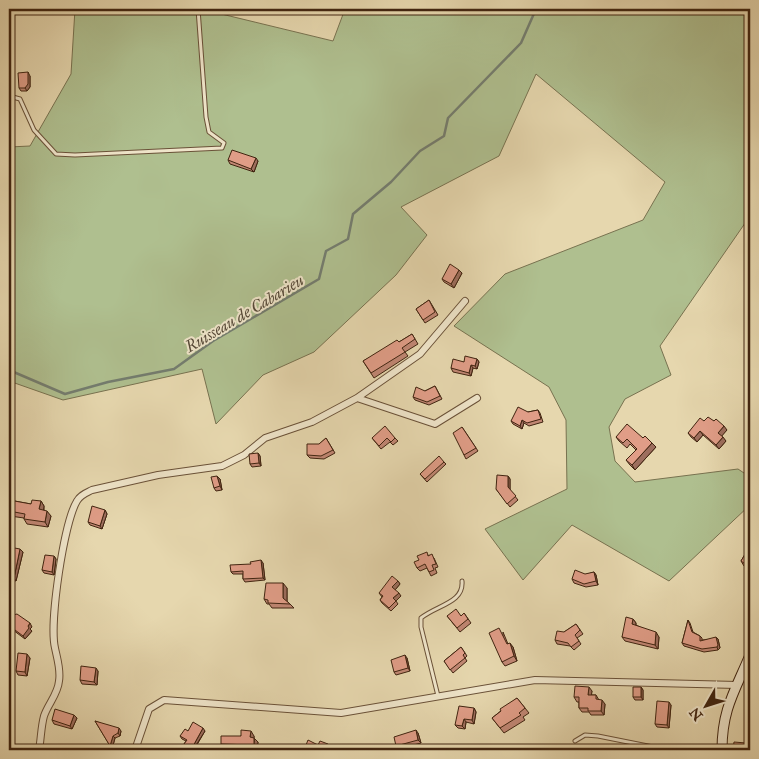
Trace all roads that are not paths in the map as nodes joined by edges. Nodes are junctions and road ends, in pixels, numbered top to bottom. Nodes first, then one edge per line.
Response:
1 (198, 9) edge
2 (9, 96) edge
3 (465, 301) dead end
4 (357, 398) junction
5 (477, 398) dead end
6 (462, 581) dead end
7 (750, 655) edge
8 (736, 685) junction
9 (438, 697) junction
10 (575, 741) dead end
11 (39, 750) edge
12 (135, 750) edge
13 (668, 750) edge
14 (722, 750) edge

1 - 2 lane
3 - 4 street
4 - 5 street
4 - 11 street
6 - 9 lane
7 - 8 street
8 - 9 street
8 - 14 street
9 - 12 street
10 - 13 lane

